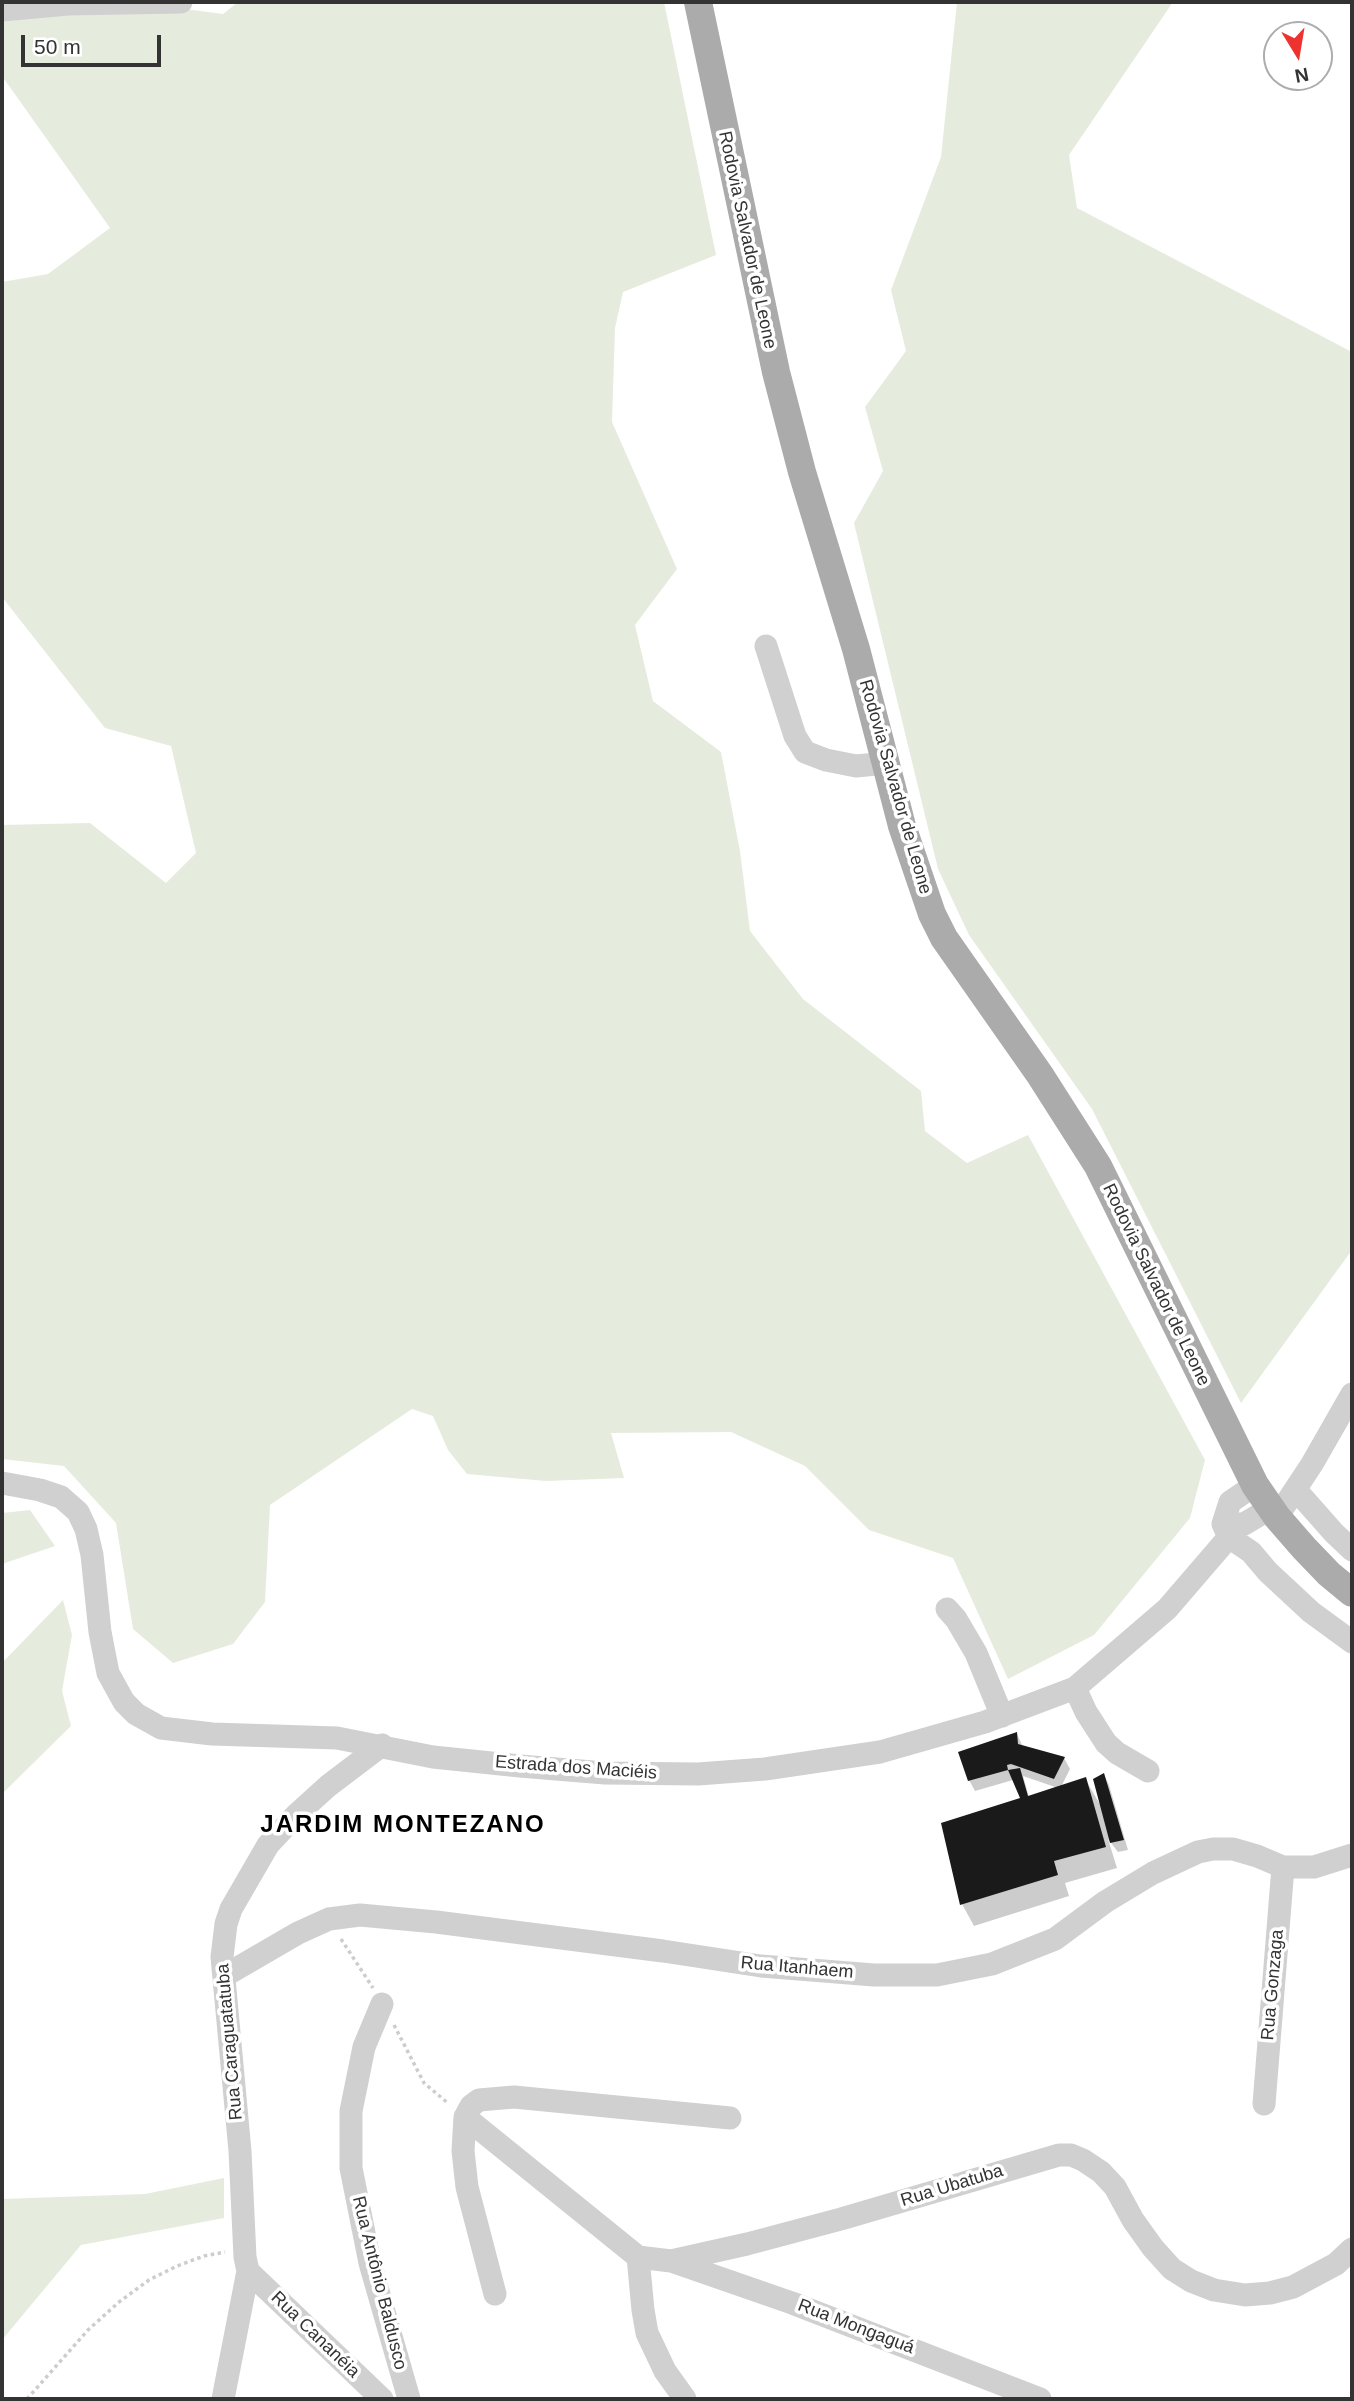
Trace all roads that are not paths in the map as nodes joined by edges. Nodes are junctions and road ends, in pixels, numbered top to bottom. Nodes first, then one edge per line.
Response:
1 (181, 2) edge
2 (698, 2) edge
3 (2, 10) edge
4 (766, 646) dead end
5 (887, 763) junction
6 (1352, 1394) edge
7 (4, 1483) edge
8 (1296, 1490) junction
9 (1268, 1503) junction
10 (1226, 1531) junction
11 (1352, 1550) edge
12 (1352, 1592) edge
13 (947, 1609) dead end
14 (1352, 1642) edge
15 (1074, 1688) junction
16 (1002, 1716) junction
17 (382, 1745) junction
18 (1147, 1771) dead end
19 (1352, 1855) edge
20 (1283, 1867) junction
21 (224, 1976) junction
22 (382, 2004) dead end
23 (1264, 2104) dead end
24 (466, 2117) junction
25 (730, 2119) dead end
26 (1352, 2249) edge
27 (638, 2257) junction
28 (671, 2261) junction
29 (248, 2271) junction
30 (495, 2294) dead end
31 (223, 2399) edge
32 (382, 2399) edge
33 (409, 2399) edge
34 (685, 2399) edge
35 (1040, 2399) edge

1 - 3 street
2 - 5 main road, Rodovia Salvador de Leone
4 - 5 street
5 - 9 main road, Rodovia Salvador de Leone
6 - 8 street, Estrada dos Maciéis
7 - 17 street, Estrada dos Maciéis
8 - 9 street, Estrada dos Maciéis
8 - 11 street
9 - 10 street, Estrada dos Maciéis
9 - 12 main road, Rodovia Salvador de Leone
10 - 14 street
10 - 15 street, Estrada dos Maciéis
13 - 16 street
15 - 16 street, Estrada dos Maciéis
15 - 18 street
16 - 17 street, Estrada dos Maciéis
17 - 21 street, Rua Caraguatatuba
19 - 20 street, Rua Itanhaem
20 - 21 street, Rua Itanhaem
20 - 23 street, Rua Gonzaga
21 - 29 street, Rua Caraguatatuba
22 - 33 street, Rua Antônio Baldusco
24 - 25 street
24 - 27 street
24 - 30 street
26 - 28 street, Rua Ubatuba
27 - 28 street, Rua Ubatuba
27 - 34 street
28 - 35 street, Rua Mongaguá
29 - 31 street, Rua Caraguatatuba
29 - 32 street, Rua Cananéia

